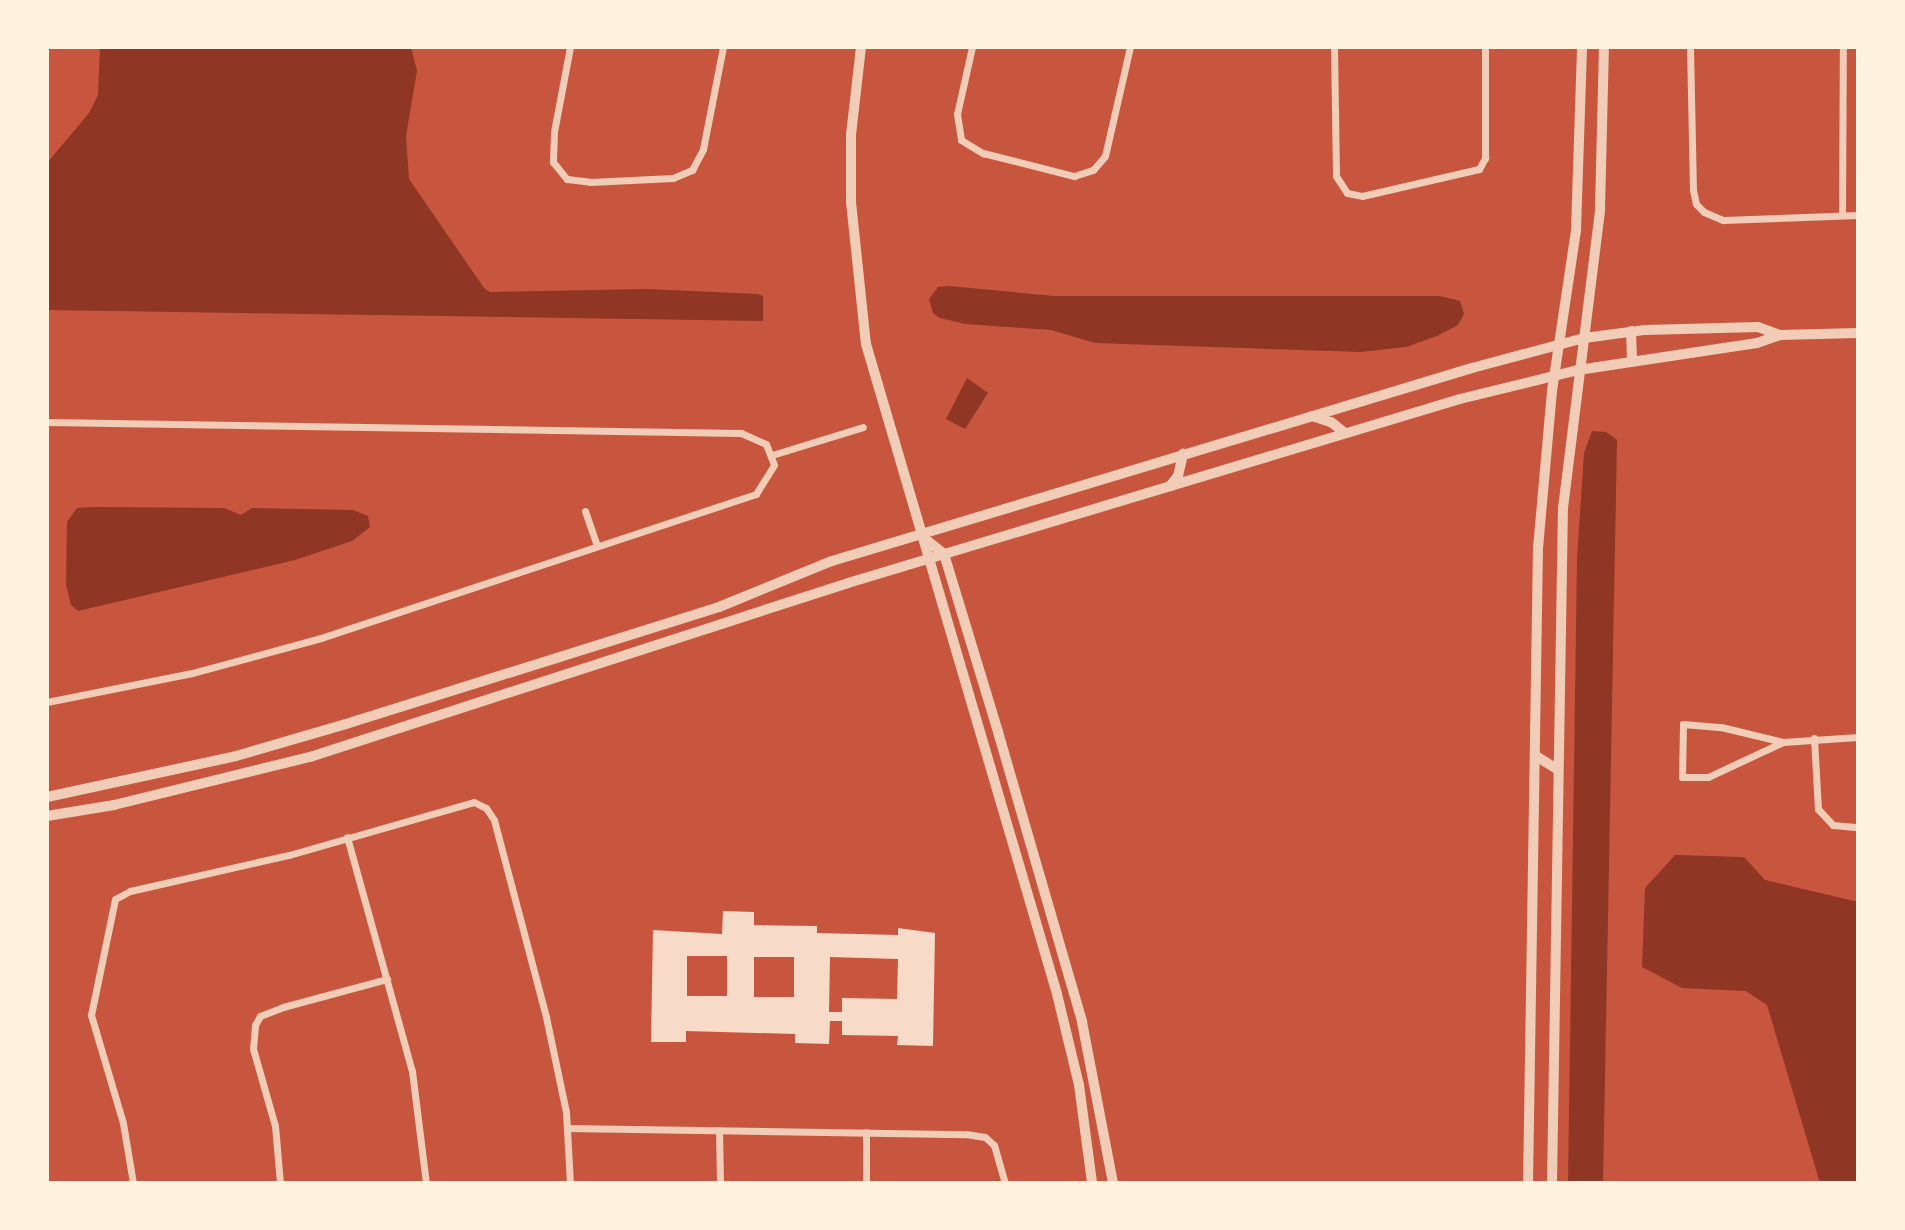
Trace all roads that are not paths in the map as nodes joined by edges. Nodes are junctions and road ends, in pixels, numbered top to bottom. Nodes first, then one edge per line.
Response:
1 (570, 47) edge
2 (723, 47) edge
3 (861, 47) edge
4 (972, 47) edge
5 (1130, 47) edge
6 (1334, 47) edge
7 (1485, 47) edge
8 (1582, 47) edge
9 (1604, 47) edge
10 (1690, 47) edge
11 (1843, 47) edge
12 (1842, 215) junction
13 (1858, 215) edge
14 (1631, 331) junction
15 (1858, 333) edge
16 (1780, 335) junction
17 (1584, 338) junction
18 (1560, 345) junction
19 (1632, 361) junction
20 (1578, 370) junction
21 (1554, 376) junction
22 (1309, 416) junction
23 (47, 422) edge
24 (863, 427) dead end
25 (1345, 433) junction
26 (772, 454) junction
27 (1183, 454) junction
28 (1169, 486) junction
29 (586, 511) dead end
30 (920, 535) junction
31 (597, 546) junction
32 (944, 554) junction
33 (928, 559) junction
34 (47, 702) edge
35 (1858, 737) edge
36 (1814, 738) junction
37 (1783, 742) junction
38 (1536, 756) junction
39 (1558, 770) junction
40 (47, 797) edge
41 (47, 816) edge
42 (1858, 827) edge
43 (347, 837) junction
44 (387, 979) junction
45 (567, 1128) junction
46 (719, 1130) junction
47 (866, 1132) junction
48 (133, 1183) edge
49 (280, 1183) edge
50 (426, 1183) edge
51 (570, 1183) edge
52 (720, 1183) edge
53 (866, 1183) edge
54 (1004, 1183) edge
55 (1092, 1183) edge
56 (1113, 1183) edge
57 (1528, 1183) edge
58 (1552, 1183) edge

1 - 2 street
3 - 30 street
4 - 5 street
6 - 7 street
8 - 18 street
9 - 17 street
10 - 12 street
11 - 12 street
12 - 13 street
14 - 16 street
14 - 17 street
14 - 19 street
15 - 16 street
16 - 19 street
17 - 18 street
17 - 20 street
18 - 21 street
18 - 22 street
19 - 20 street
20 - 21 street
20 - 39 street
21 - 25 street
21 - 38 street
22 - 25 street
22 - 27 street
23 - 26 street
24 - 26 street
25 - 28 street
26 - 31 street
27 - 28 street
27 - 30 street
28 - 32 street
29 - 31 street
30 - 32 street
30 - 33 street
30 - 40 street
31 - 34 street
32 - 33 street
32 - 56 street
33 - 41 street
33 - 55 street
35 - 36 street
36 - 37 street
36 - 42 street
37 - 37 street
38 - 39 street
38 - 57 street
39 - 58 street
43 - 44 street
43 - 45 street
43 - 48 street
44 - 49 street
44 - 50 street
45 - 46 street
45 - 51 street
46 - 47 street
46 - 52 street
47 - 53 street
47 - 54 street

